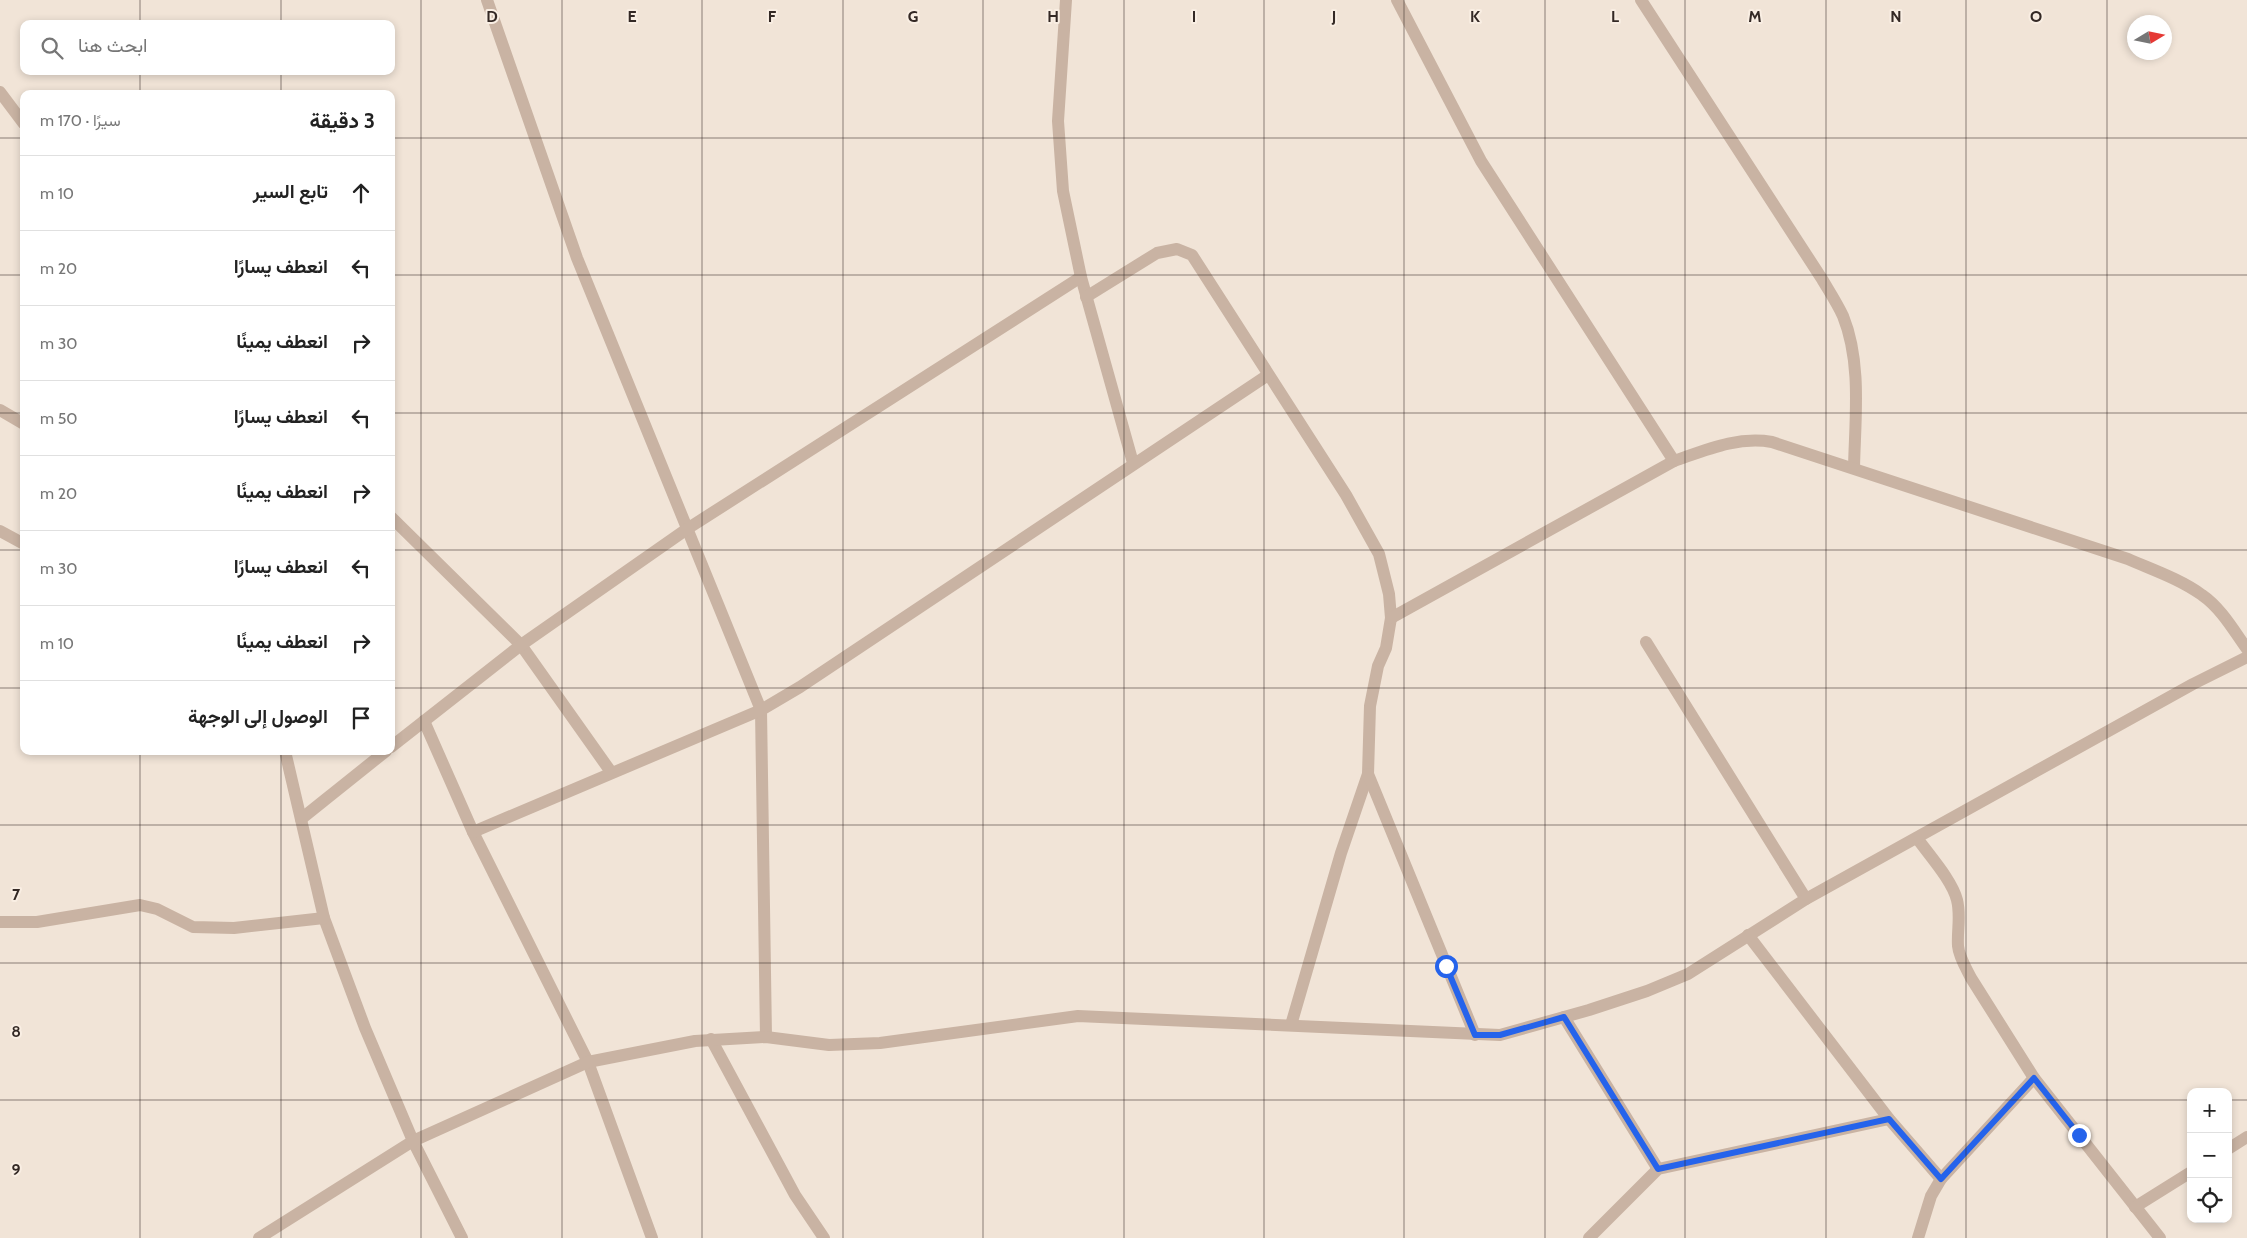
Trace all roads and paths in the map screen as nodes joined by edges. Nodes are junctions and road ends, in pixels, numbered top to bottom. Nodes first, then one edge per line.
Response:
1 (487, 0) edge
2 (1066, 0) edge
3 (1397, 0) edge
4 (1641, 0) edge
5 (0, 92) edge
6 (20, 119) edge
7 (1081, 277) junction
8 (1086, 297) junction
9 (1268, 375) junction
10 (0, 410) edge
11 (20, 422) edge
12 (1674, 461) junction
13 (1134, 464) junction
14 (1854, 468) junction
15 (395, 521) edge
16 (687, 529) junction
17 (0, 531) edge
18 (20, 542) edge
19 (1391, 618) junction
20 (1646, 642) dead end
21 (521, 645) junction
22 (2247, 649) edge
23 (2247, 657) edge
24 (761, 710) junction
25 (424, 721) junction
26 (395, 744) edge
27 (286, 755) edge
28 (381, 755) edge
29 (611, 772) junction
30 (1368, 774) junction
31 (301, 819) junction
32 (473, 832) junction
33 (1918, 838) junction
34 (1806, 899) junction
35 (324, 918) junction
36 (0, 922) edge
37 (1748, 935) junction
38 (1564, 1017) junction
39 (1291, 1025) junction
40 (1475, 1035) junction
41 (766, 1037) junction
42 (711, 1039) junction
43 (588, 1062) junction
44 (2034, 1078) junction
45 (1889, 1119) junction
46 (2247, 1137) edge
47 (414, 1141) junction
48 (2232, 1146) edge
49 (1658, 1169) junction
50 (2187, 1174) edge
51 (1941, 1179) junction
52 (2135, 1207) junction
53 (259, 1238) edge
54 (462, 1238) edge
55 (652, 1238) edge
56 (824, 1238) edge
57 (1589, 1238) edge
58 (1918, 1238) edge
59 (2160, 1238) edge

1 - 16 street
2 - 7 street
3 - 12 street
4 - 14 street
5 - 6 street
7 - 8 street
7 - 16 street
8 - 9 street
8 - 13 street
9 - 13 street
9 - 19 street
10 - 11 street
12 - 14 street
12 - 19 street
13 - 24 street
14 - 22 street
15 - 21 street
16 - 21 street
16 - 24 street
17 - 18 street
19 - 30 street
20 - 34 street
21 - 25 street
21 - 29 street
23 - 33 street
24 - 29 street
24 - 41 street
25 - 26 street
25 - 32 street
27 - 31 street
28 - 31 street
29 - 32 street
30 - 39 street
30 - 40 street
31 - 35 street
32 - 43 street
33 - 34 street
33 - 44 street
34 - 37 street
35 - 36 street
35 - 47 street
37 - 38 street
37 - 45 street
38 - 40 street
38 - 49 street
39 - 40 street
39 - 41 street
41 - 42 street
42 - 43 street
42 - 56 street
43 - 47 street
43 - 55 street
44 - 51 street
44 - 52 street
45 - 49 street
45 - 51 street
46 - 48 street
47 - 53 street
47 - 54 street
49 - 57 street
50 - 52 street
51 - 58 street
52 - 59 street

